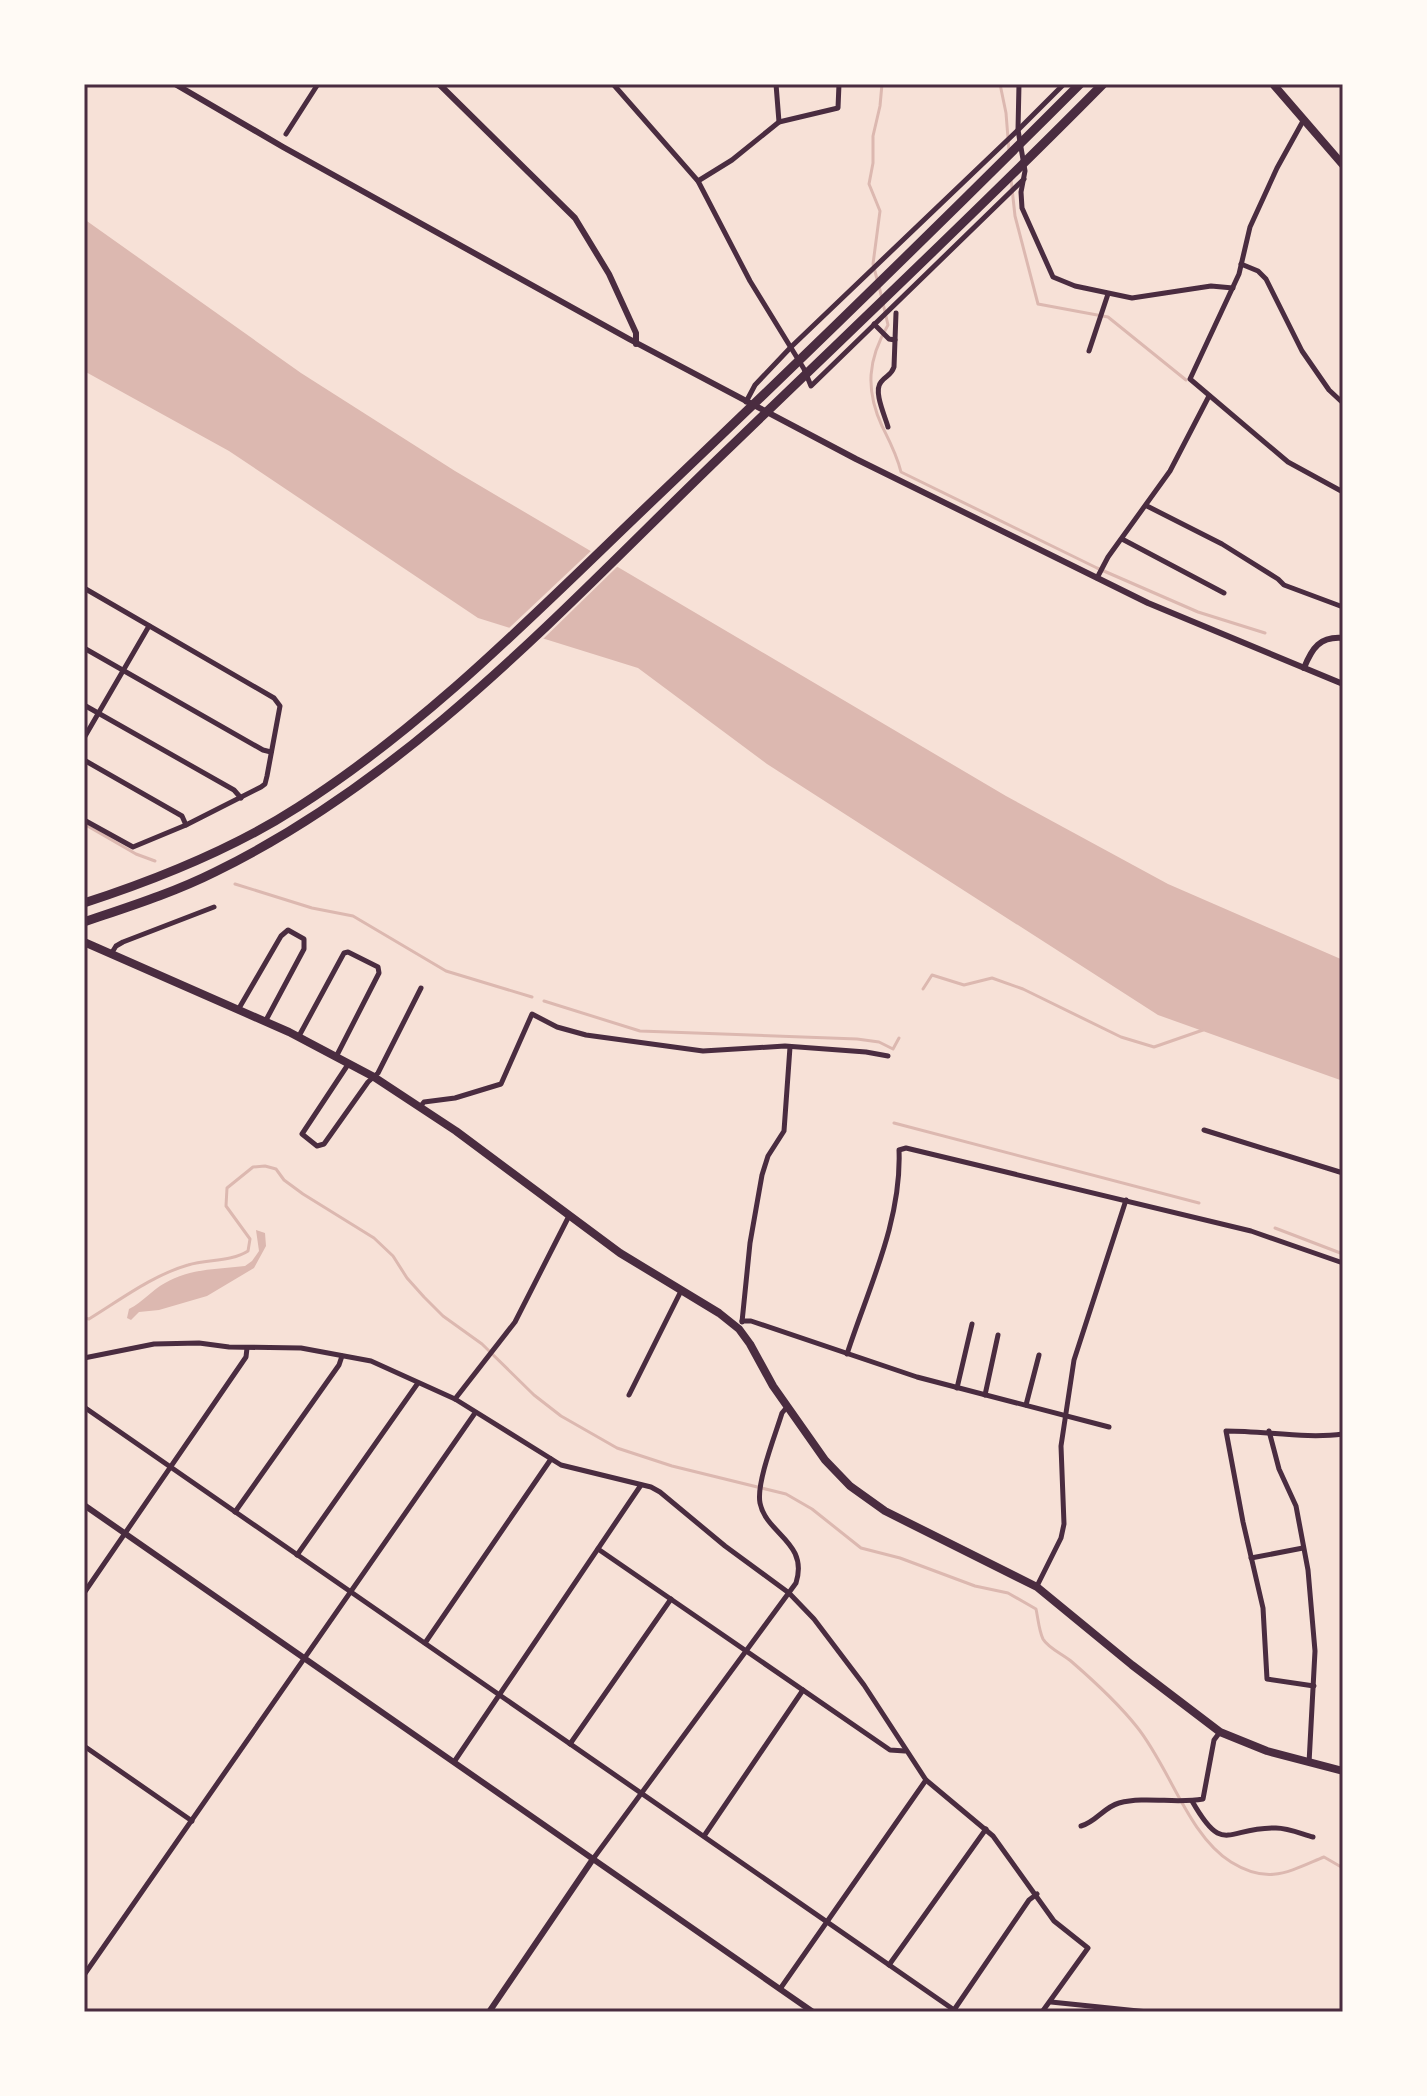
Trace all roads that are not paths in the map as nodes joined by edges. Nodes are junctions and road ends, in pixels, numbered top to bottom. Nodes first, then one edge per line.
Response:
1 (175, 84) edge
2 (318, 84) edge
3 (439, 84) edge
4 (613, 84) edge
5 (776, 84) edge
6 (839, 84) edge
7 (1019, 84) edge
8 (1064, 84) edge
9 (1080, 84) edge
10 (1103, 84) edge
11 (1273, 84) edge
12 (1304, 120) junction
13 (779, 122) junction
14 (1018, 130) junction
15 (286, 134) dead end
16 (1343, 165) edge
17 (1024, 179) junction
18 (698, 181) junction
19 (1241, 264) junction
20 (1233, 288) junction
21 (1108, 294) junction
22 (896, 313) dead end
23 (874, 324) junction
24 (895, 340) junction
25 (636, 344) junction
26 (791, 347) junction
27 (1089, 351) dead end
28 (1209, 396) junction
29 (746, 402) junction
30 (1343, 403) edge
31 (888, 427) dead end
32 (1343, 492) edge
33 (1147, 506) junction
34 (1122, 539) junction
35 (1097, 578) junction
36 (84, 588) edge
37 (1224, 593) dead end
38 (1343, 607) edge
39 (149, 626) junction
40 (1343, 638) edge
41 (84, 648) edge
42 (1304, 668) junction
43 (123, 670) junction
44 (1343, 684) edge
45 (84, 705) edge
46 (98, 713) junction
47 (84, 738) edge
48 (271, 752) junction
49 (84, 760) edge
50 (241, 798) junction
51 (84, 820) edge
52 (186, 825) junction
53 (84, 903) edge
54 (214, 907) dead end
55 (84, 922) edge
56 (84, 942) edge
57 (111, 955) junction
58 (421, 988) dead end
59 (238, 1010) junction
60 (265, 1022) junction
61 (299, 1036) junction
62 (790, 1047) junction
63 (337, 1055) junction
64 (888, 1056) dead end
65 (349, 1063) junction
66 (374, 1077) junction
67 (420, 1107) junction
68 (1204, 1130) dead end
69 (1343, 1173) edge
70 (1126, 1200) junction
71 (569, 1216) junction
72 (1343, 1263) edge
73 (681, 1291) junction
74 (972, 1324) dead end
75 (740, 1325) junction
76 (998, 1335) dead end
77 (247, 1348) junction
78 (847, 1354) junction
79 (1039, 1355) dead end
80 (342, 1356) junction
81 (84, 1358) edge
82 (418, 1383) junction
83 (957, 1388) junction
84 (629, 1395) dead end
85 (985, 1395) junction
86 (455, 1399) junction
87 (1026, 1405) junction
88 (84, 1407) edge
89 (787, 1407) junction
90 (475, 1413) junction
91 (1064, 1414) junction
92 (1109, 1427) dead end
93 (1269, 1431) junction
94 (1343, 1434) edge
95 (551, 1459) junction
96 (170, 1467) junction
97 (641, 1485) junction
98 (84, 1505) edge
99 (235, 1512) junction
100 (123, 1533) junction
101 (1303, 1548) junction
102 (598, 1549) junction
103 (297, 1555) junction
104 (1251, 1558) junction
105 (1037, 1587) junction
106 (351, 1592) junction
107 (84, 1593) edge
108 (789, 1593) junction
109 (671, 1599) junction
110 (425, 1643) junction
111 (747, 1650) junction
112 (304, 1659) junction
113 (1314, 1686) junction
114 (803, 1690) junction
115 (499, 1695) junction
116 (1220, 1732) junction
117 (570, 1744) junction
118 (84, 1746) edge
119 (905, 1751) junction
120 (454, 1762) junction
121 (1309, 1763) junction
122 (1343, 1771) edge
123 (926, 1780) junction
124 (642, 1793) junction
125 (1192, 1801) junction
126 (192, 1821) junction
127 (1081, 1826) dead end
128 (986, 1829) junction
129 (704, 1836) junction
130 (1313, 1837) dead end
131 (593, 1859) junction
132 (1037, 1894) junction
133 (827, 1922) junction
134 (889, 1965) junction
135 (84, 1975) edge
136 (780, 1989) junction
137 (1050, 2001) junction
138 (956, 2011) edge
139 (489, 2012) edge
140 (813, 2012) edge
141 (1042, 2012) edge
142 (1148, 2012) edge

1 - 25 street
2 - 15 street
3 - 25 street
4 - 18 street
5 - 13 street
6 - 13 street
7 - 14 street
8 - 14 street
9 - 53 highway
10 - 55 highway
11 - 12 main road
12 - 16 main road
12 - 19 street
13 - 18 street
14 - 17 street
14 - 26 street
17 - 21 street
17 - 23 street
18 - 26 street
19 - 20 street
19 - 30 street
20 - 21 street
20 - 28 street
21 - 27 street
22 - 24 street
23 - 24 street
23 - 26 street
24 - 31 street
25 - 29 street
26 - 29 street
28 - 32 street
28 - 33 street
29 - 35 street
33 - 34 street
33 - 38 street
34 - 35 street
34 - 37 street
35 - 42 street
36 - 39 street
39 - 43 street
39 - 48 street
40 - 42 street
41 - 43 street
42 - 44 street
43 - 46 street
43 - 48 street
45 - 46 street
46 - 47 street
46 - 50 street
48 - 50 street
49 - 52 street
50 - 52 street
51 - 52 street
54 - 57 street
56 - 57 main road
57 - 59 main road
58 - 66 street
59 - 60 main road
59 - 60 street
60 - 61 main road
61 - 63 main road
61 - 63 street
62 - 64 street
62 - 67 street
62 - 75 street
63 - 65 main road
65 - 66 main road
65 - 66 street
66 - 67 main road
67 - 71 main road
68 - 69 street
70 - 72 street
70 - 78 street
70 - 91 street
71 - 73 main road
71 - 86 street
73 - 75 main road
73 - 84 street
74 - 83 street
75 - 78 street
75 - 89 main road
76 - 85 street
77 - 80 street
77 - 81 street
77 - 96 street
78 - 83 street
79 - 87 street
80 - 82 street
80 - 99 street
82 - 86 street
82 - 103 street
83 - 85 street
85 - 87 street
86 - 90 street
87 - 91 street
88 - 96 street
89 - 105 main road
89 - 108 street
90 - 95 street
90 - 106 street
91 - 92 street
91 - 105 street
93 - 94 street
93 - 101 street
93 - 104 street
95 - 97 street
95 - 110 street
96 - 99 street
96 - 100 street
97 - 102 street
97 - 108 street
98 - 100 street
99 - 103 street
100 - 107 street
100 - 112 street
101 - 104 street
101 - 113 street
102 - 109 street
102 - 115 street
103 - 106 street
104 - 113 street
105 - 116 main road
106 - 110 street
106 - 112 street
108 - 111 street
108 - 119 street
109 - 111 street
109 - 117 street
110 - 115 street
111 - 114 street
111 - 124 street
112 - 120 street
112 - 126 street
113 - 121 street
114 - 119 street
114 - 129 street
115 - 117 street
115 - 120 street
116 - 121 main road
116 - 125 street
117 - 124 street
118 - 126 street
119 - 123 street
120 - 131 street
121 - 122 main road
123 - 128 street
123 - 133 street
124 - 129 street
124 - 131 street
125 - 127 street
125 - 130 street
126 - 135 street
128 - 132 street
128 - 134 street
129 - 133 street
131 - 136 street
131 - 139 street
132 - 137 street
132 - 138 street
133 - 134 street
133 - 136 street
134 - 138 street
136 - 140 street
137 - 141 street
137 - 142 street

